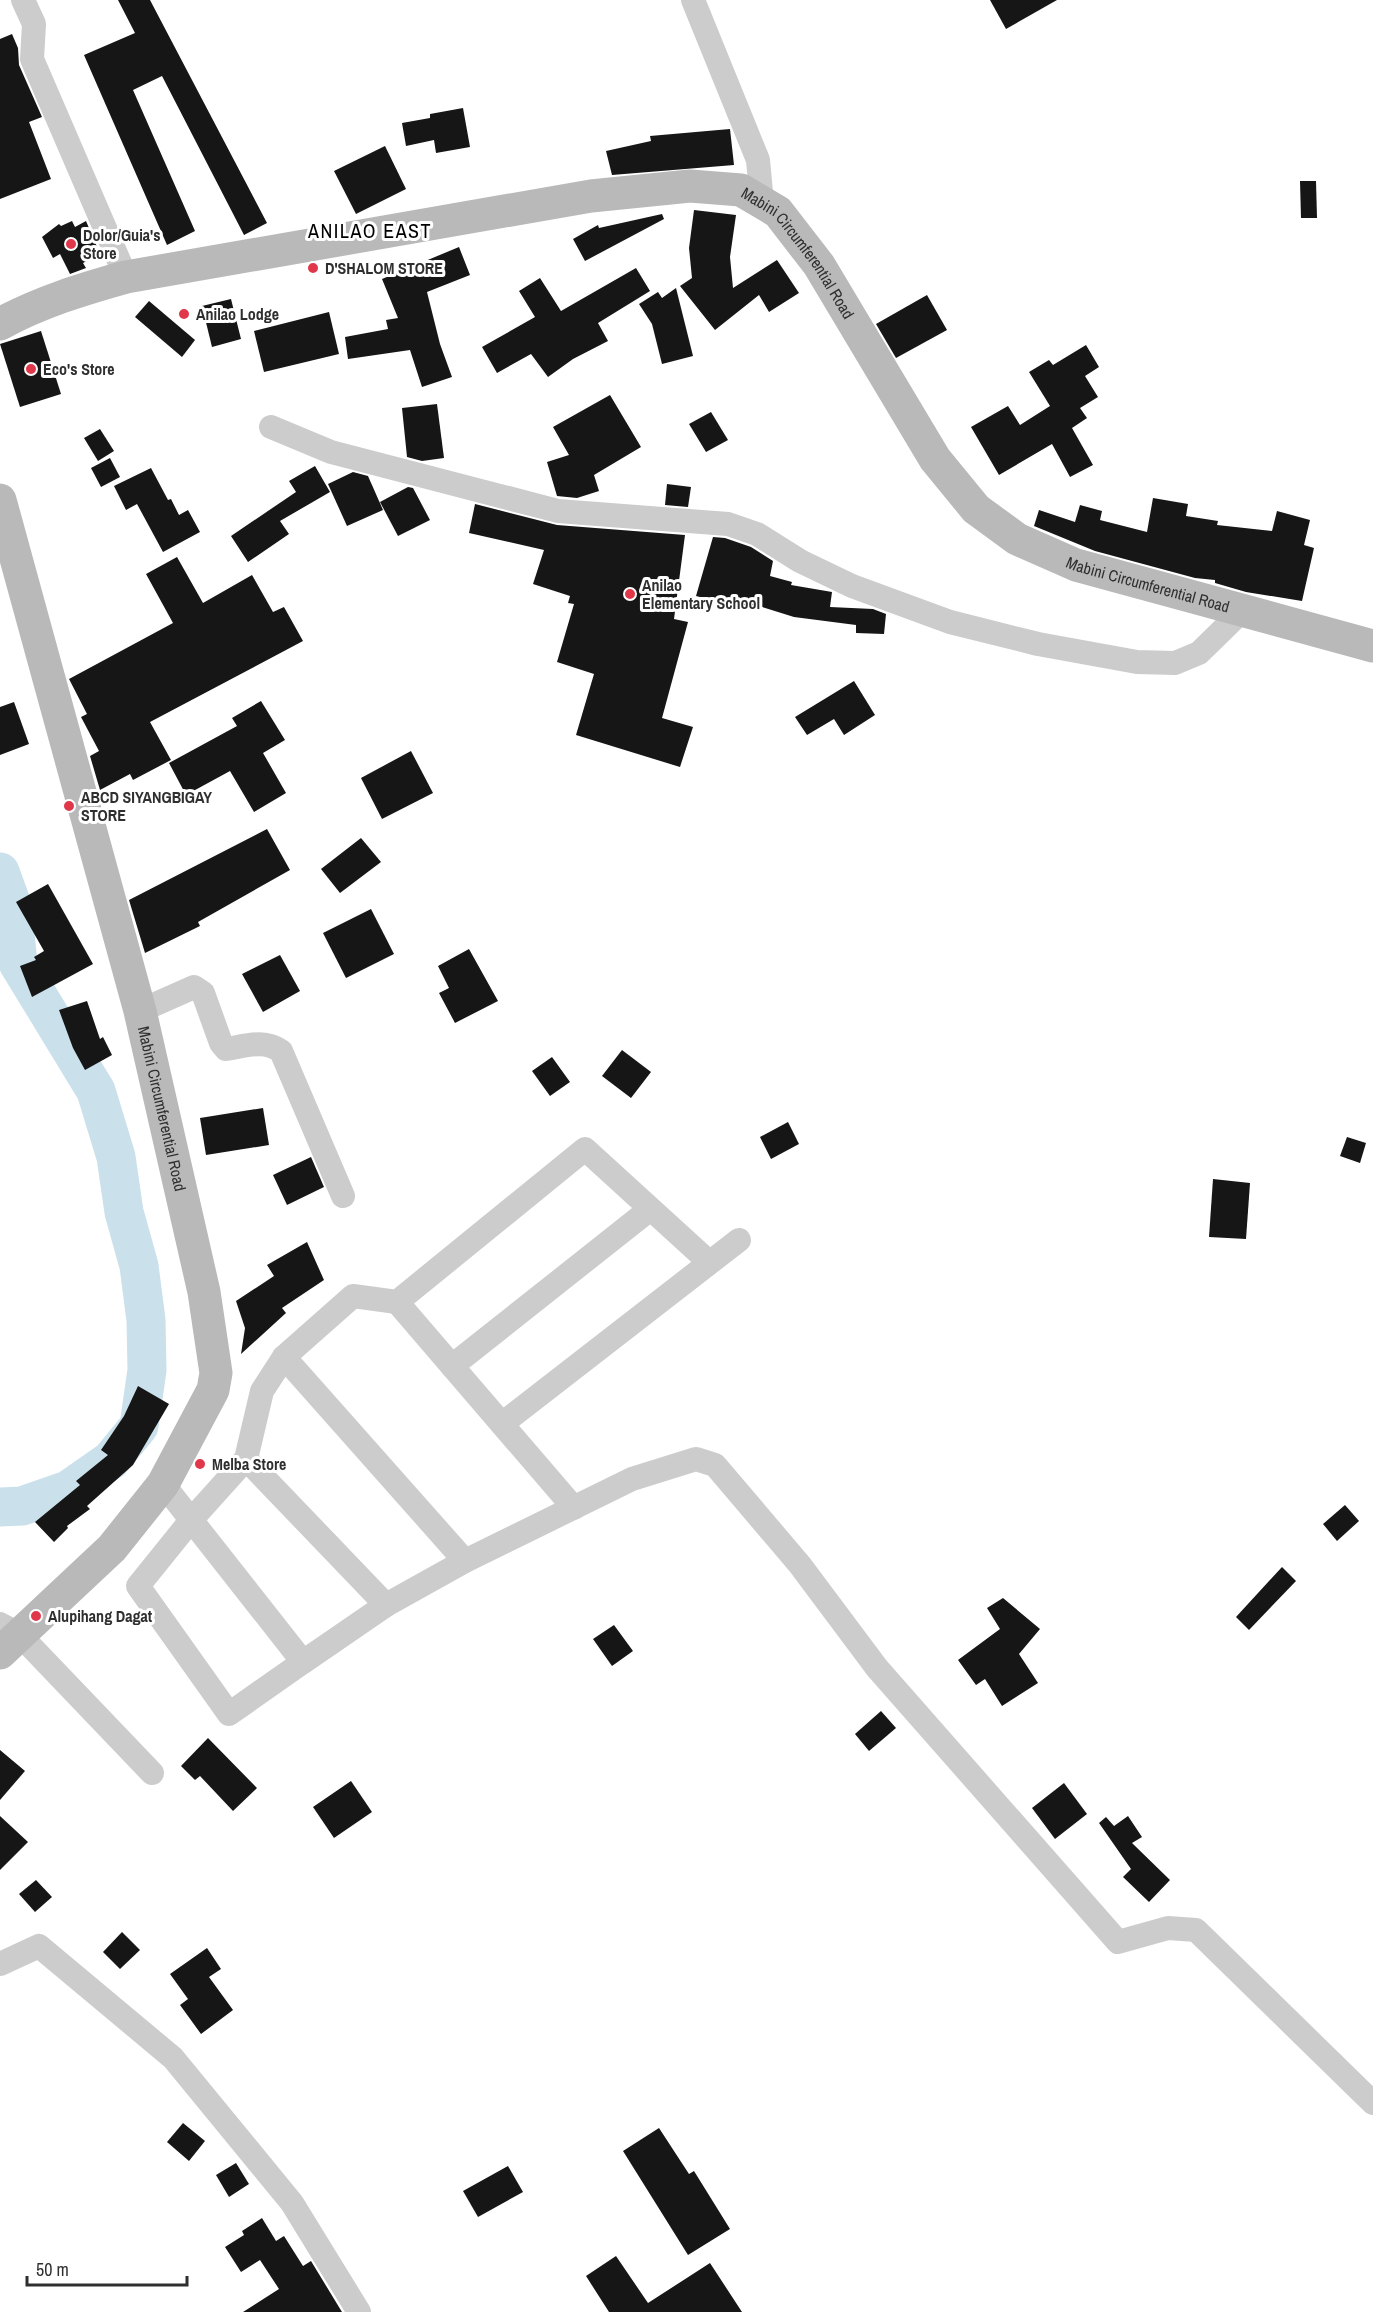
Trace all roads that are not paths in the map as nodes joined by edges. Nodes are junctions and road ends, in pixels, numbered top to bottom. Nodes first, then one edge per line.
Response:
1 (23, 0) edge
2 (693, 0) edge
3 (762, 203) junction
4 (126, 277) junction
5 (0, 324) edge
6 (271, 427) dead end
7 (0, 500) edge
8 (1243, 610) junction
9 (1373, 646) edge
10 (140, 1011) junction
11 (343, 1196) dead end
12 (649, 1210) junction
13 (739, 1240) dead end
14 (709, 1262) junction
15 (397, 1302) junction
16 (284, 1357) junction
17 (452, 1366) junction
18 (502, 1423) junction
19 (246, 1459) junction
20 (163, 1484) junction
21 (574, 1508) junction
22 (192, 1519) junction
23 (465, 1561) junction
24 (386, 1605) junction
25 (6, 1637) edge
26 (303, 1662) junction
27 (153, 1773) dead end
28 (0, 1964) edge
29 (1373, 2103) edge
30 (359, 2312) edge

1 - 4 street
2 - 3 street
3 - 4 main road, Mabini Circumferential Road
3 - 8 main road, Mabini Circumferential Road
4 - 5 main road, Mabini Circumferential Road
6 - 8 street
7 - 10 main road, Mabini Circumferential Road
8 - 9 main road, Mabini Circumferential Road
10 - 11 street
10 - 20 main road, Mabini Circumferential Road
12 - 14 street
12 - 15 street
12 - 17 street
13 - 14 street
14 - 18 street
15 - 16 street
15 - 17 street
16 - 19 street
16 - 23 street
17 - 18 street
18 - 21 street
19 - 22 street
19 - 24 street
20 - 22 street
20 - 25 main road, Mabini Circumferential Road
21 - 23 street
21 - 29 street
22 - 26 street
22 - 26 street
23 - 24 street
24 - 26 street
25 - 27 street
28 - 30 street

